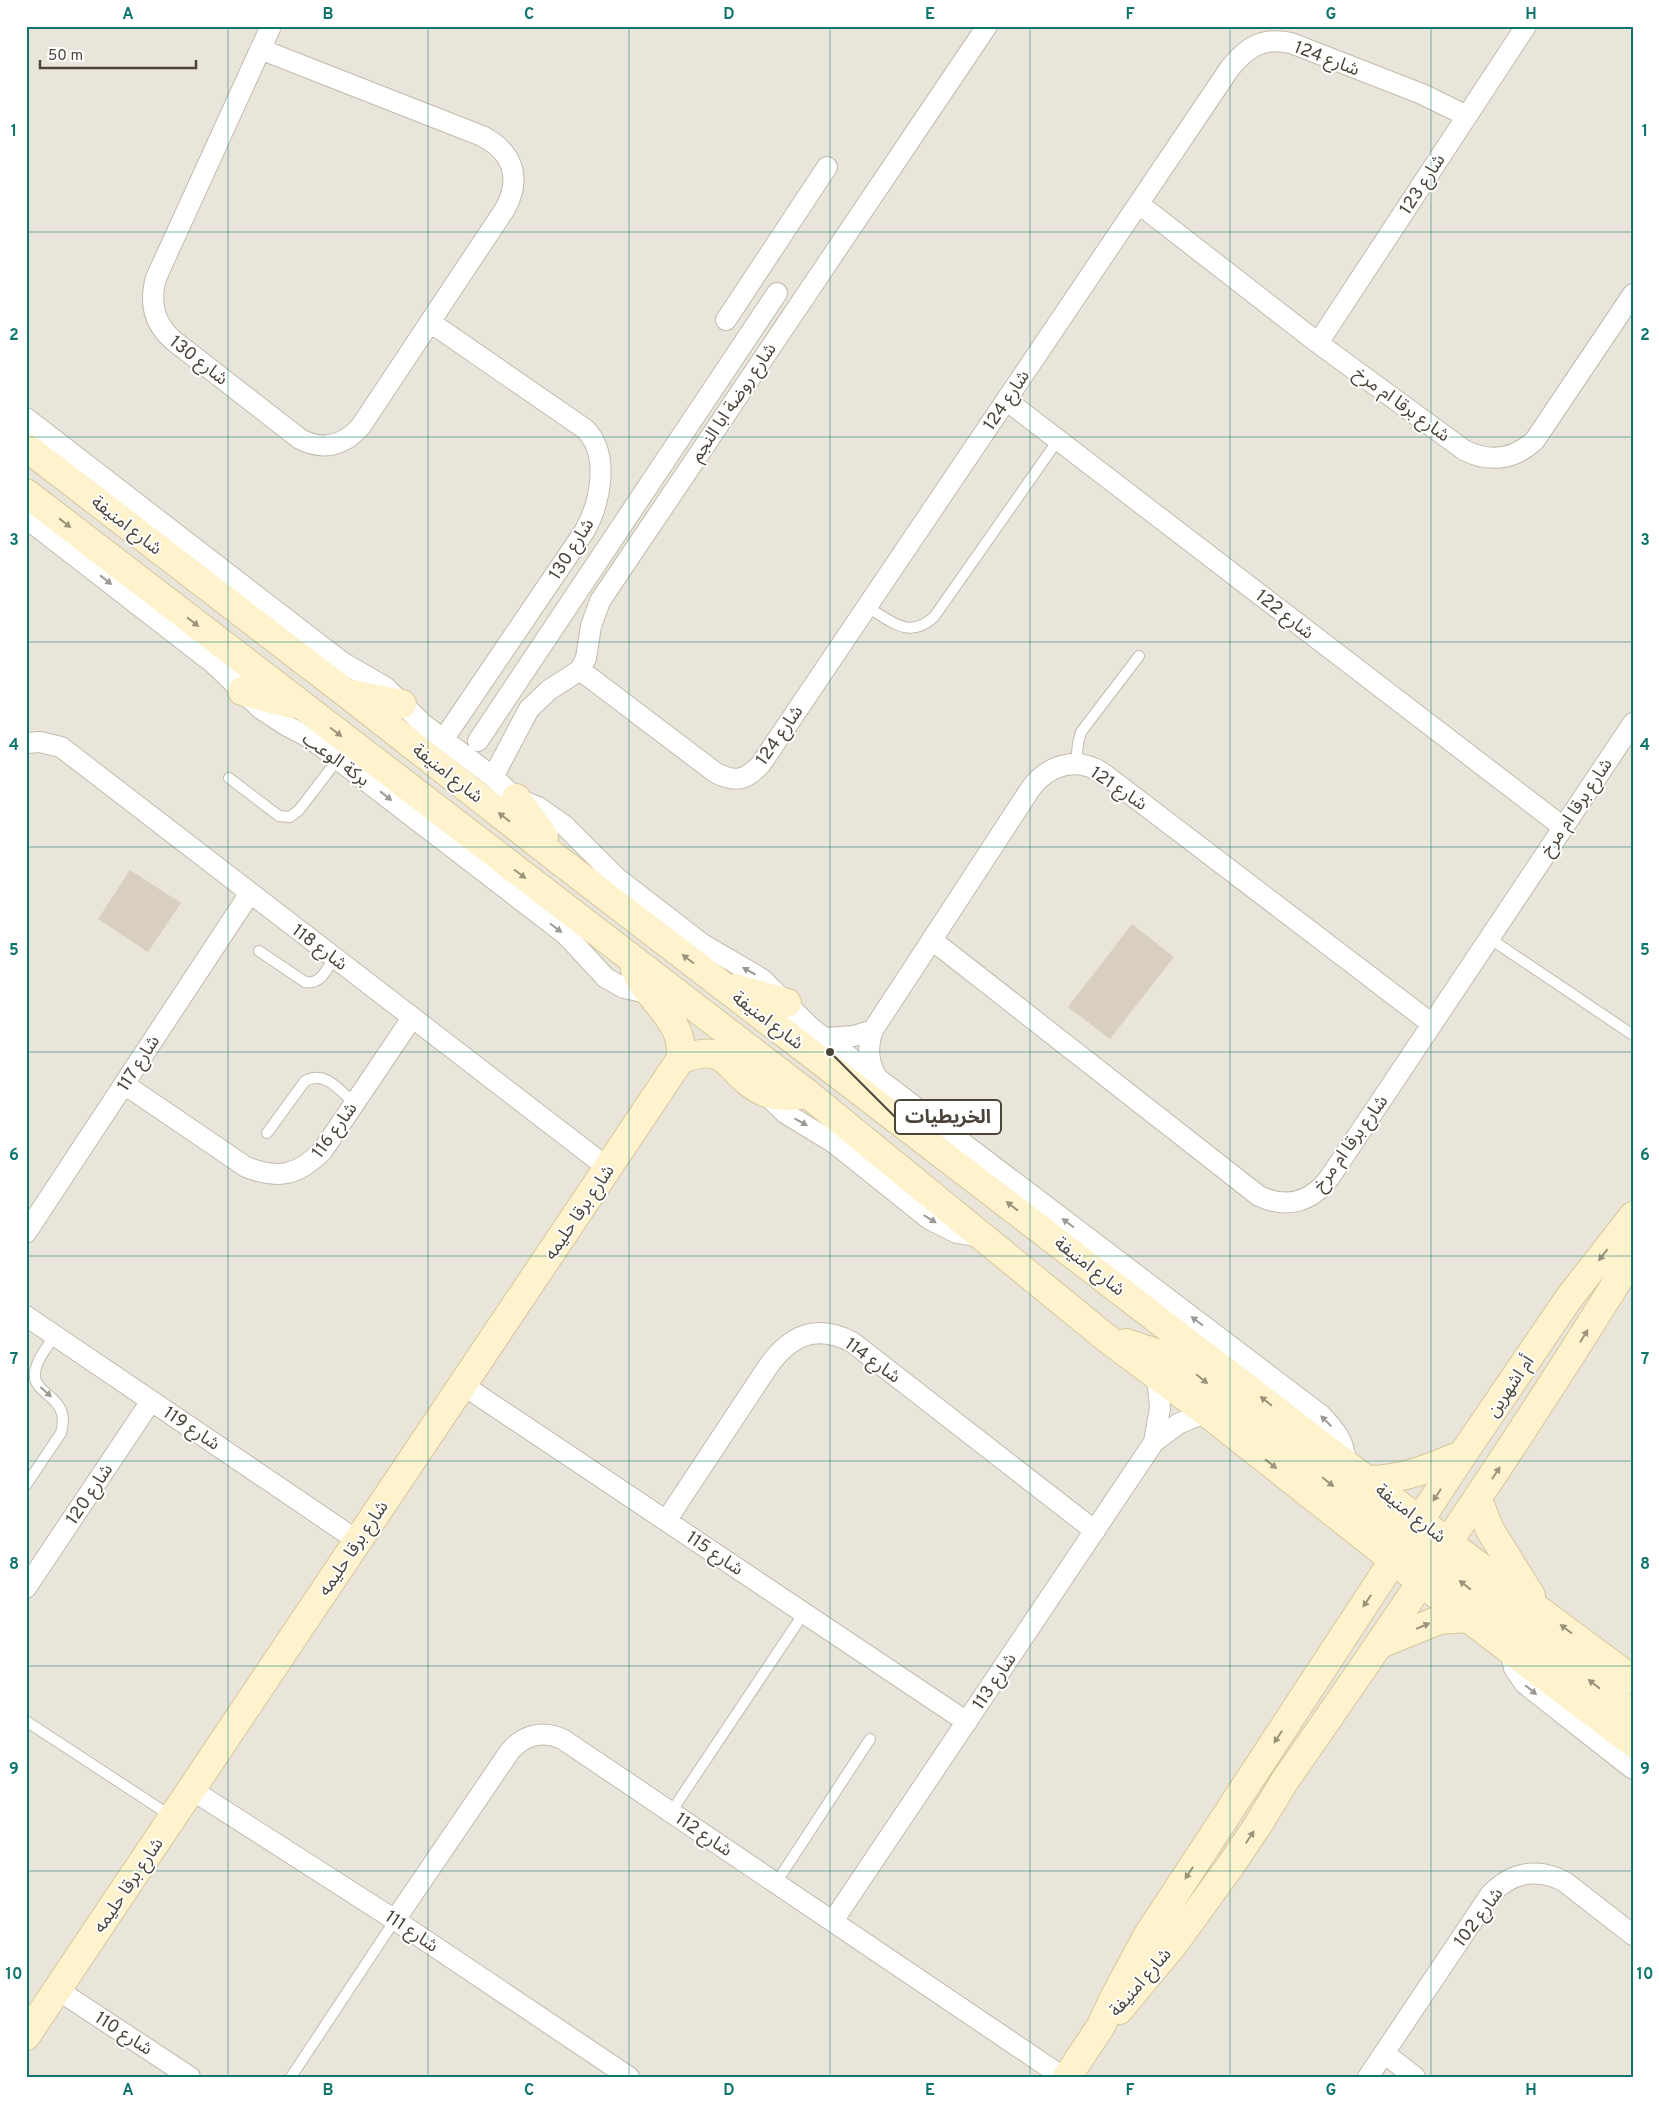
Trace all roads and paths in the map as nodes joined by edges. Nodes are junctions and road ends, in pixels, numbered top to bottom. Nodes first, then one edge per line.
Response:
1 (271, 26) edge
2 (987, 26) edge
3 (1526, 26) edge
4 (260, 49) junction
5 (1467, 116) junction
6 (827, 167) dead end
7 (1139, 204) junction
8 (753, 279) junction
9 (777, 293) junction
10 (1633, 294) edge
11 (802, 300) junction
12 (726, 320) dead end
13 (430, 322) junction
14 (1318, 342) junction
15 (1006, 400) junction
16 (26, 418) edge
17 (1058, 440) junction
18 (26, 448) edge
19 (26, 493) edge
20 (26, 518) edge
21 (867, 607) junction
22 (1139, 656) dead end
23 (580, 670) junction
24 (242, 691) junction
25 (346, 693) junction
26 (402, 704) junction
27 (304, 708) junction
28 (1633, 723) edge
29 (443, 740) junction
30 (478, 741) dead end
31 (26, 743) edge
32 (338, 758) junction
33 (1076, 764) junction
34 (493, 777) junction
35 (229, 778) dead end
36 (516, 798) junction
37 (1563, 827) junction
38 (564, 864) junction
39 (250, 893) junction
40 (1489, 938) junction
41 (932, 940) junction
42 (259, 951) dead end
43 (334, 958) junction
44 (632, 959) junction
45 (719, 983) junction
46 (648, 992) junction
47 (787, 1003) junction
48 (412, 1018) junction
49 (671, 1020) junction
50 (1432, 1024) junction
51 (873, 1030) junction
52 (1633, 1035) edge
53 (826, 1038) junction
54 (719, 1056) junction
55 (680, 1060) junction
56 (124, 1084) junction
57 (763, 1091) junction
58 (886, 1092) junction
59 (808, 1094) junction
60 (354, 1103) junction
61 (267, 1134) dead end
62 (608, 1168) junction
63 (1633, 1216) edge
64 (26, 1233) edge
65 (984, 1238) junction
66 (1633, 1256) edge
67 (26, 1316) edge
68 (55, 1335) junction
69 (1110, 1341) junction
70 (1522, 1368) junction
71 (1157, 1375) junction
72 (463, 1385) junction
73 (151, 1401) junction
74 (1206, 1412) junction
75 (1154, 1442) junction
76 (1463, 1454) junction
77 (1369, 1480) junction
78 (26, 1485) edge
79 (1478, 1500) junction
80 (666, 1521) junction
81 (1095, 1531) junction
82 (358, 1541) junction
83 (1421, 1552) junction
84 (27, 1586) edge
85 (1540, 1610) junction
86 (804, 1613) junction
87 (1469, 1618) junction
88 (1380, 1644) junction
89 (1510, 1648) junction
90 (1628, 1671) edge
91 (1633, 1714) edge
92 (26, 1721) edge
93 (966, 1722) junction
94 (870, 1739) dead end
95 (1633, 1742) edge
96 (1633, 1769) edge
97 (1284, 1782) junction
98 (192, 1790) junction
99 (671, 1812) junction
100 (173, 1818) junction
101 (776, 1883) junction
102 (395, 1920) junction
103 (833, 1921) junction
104 (1633, 1935) edge
105 (58, 1990) junction
106 (1102, 2026) junction
107 (26, 2036) edge
108 (1384, 2053) junction
109 (190, 2077) edge
110 (291, 2077) edge
111 (629, 2077) edge
112 (1063, 2077) edge
113 (1067, 2077) edge
114 (1368, 2077) edge
115 (1415, 2077) edge

1 - 4 street, شارع 130
2 - 11 street, شارع روضة ابا النجم
3 - 5 street, شارع 123
4 - 13 street, شارع 130
4 - 13 street, شارع 130
5 - 7 street, شارع 124
5 - 14 street, شارع 123
6 - 8 street
7 - 14 street, شارع برقا ام مرخ
7 - 15 street, شارع 124
8 - 9 street
8 - 12 street
9 - 11 street
9 - 30 street
10 - 14 street, شارع برقا ام مرخ
11 - 23 street, شارع روضة ابا النجم
13 - 29 street, شارع 130
15 - 17 street, شارع 122
15 - 21 street, شارع 124
16 - 26 street
17 - 21 lane
17 - 37 street, شارع 122
18 - 25 street, شارع امنيفة
19 -> 27 street, شارع امنيفة
20 -> 24 street, بركة الوعب
21 - 23 street, شارع 124
22 - 33 lane
23 - 34 street
24 - 27 street
24 - 32 street, بركة الوعب
25 - 26 street
38 -> 25 street, شارع امنيفة
26 - 29 street
27 -> 44 street, شارع امنيفة
28 - 37 street, شارع برقا ام مرخ
29 - 34 street
31 - 39 street, شارع 118
32 - 35 lane
32 -> 46 street, بركة الوعب
33 - 41 street, شارع 121
33 - 50 street, شارع 121
34 - 36 street
36 - 38 street
47 -> 36 street
37 - 40 street, شارع برقا ام مرخ
45 -> 38 street, شارع امنيفة
39 - 43 street, شارع 118
39 - 56 street, شارع 117
40 - 50 street, شارع برقا ام مرخ
40 - 52 lane
41 - 50 street, شارع برقا ام مرخ
41 - 51 street, شارع 121
42 - 43 lane
43 - 48 street, شارع 118
44 - 46 street
44 - 59 street, شارع امنيفة
45 - 47 street
45 - 58 street, شارع امنيفة
46 - 49 street
47 - 53 street
48 - 60 street, شارع 116
48 - 62 street, شارع 118
49 - 54 street
49 - 55 street
51 - 53 street
51 - 58 street, شارع 121
53 - 58 street
54 - 55 street
54 - 57 street
55 - 62 street, شارع برقا حليمه
56 - 60 street, شارع 116
56 - 64 street, شارع 117
57 - 59 street
57 -> 65 street
77 -> 58 street, شارع امنيفة
59 - 65 street, شارع امنيفة
60 - 61 lane
62 - 72 street, شارع برقا حليمه
63 -> 70 street, أم اشهرين
65 - 69 street, شارع امنيفة
79 -> 66 street, أم اشهرين
67 - 68 street, شارع 119
68 - 73 street, شارع 119
68 -> 78 lane
69 - 71 street, شارع امنيفة
69 -> 83 street
70 - 76 street, أم اشهرين
70 - 83 street
71 - 74 street, شارع امنيفة
71 - 75 street, شارع 113
72 - 80 street, شارع 115
72 - 82 street, شارع برقا حليمه
73 - 82 street, شارع 119
73 - 84 street, شارع 120
74 - 75 street, شارع 113
74 -> 83 street, شارع امنيفة
75 - 81 street, شارع 113
76 - 77 street
76 -> 83 street, أم اشهرين
77 - 83 street, شارع امنيفة
79 - 83 street, أم اشهرين
79 - 85 street
80 - 81 street, شارع 114
80 - 86 street, شارع 115
81 - 93 street, شارع 113
82 - 98 street, شارع برقا حليمه
83 - 85 street, شارع امنيفة
83 - 87 street, شارع امنيفة
83 - 88 street, شارع امنيفة
91 -> 83 street
83 - 97 street
83 -> 106 street, شارع امنيفة
90 -> 85 street, شارع امنيفة
86 - 93 street, شارع 115
86 - 99 lane
88 -> 87 street
87 - 89 street, شارع امنيفة
88 - 97 street, شارع امنيفة
89 - 95 street, شارع امنيفة
89 -> 96 street
92 - 100 lane
93 - 103 street, شارع 113
94 - 101 lane
106 -> 97 street, شارع امنيفة
98 - 100 street, شارع برقا حليمه
98 - 102 street, شارع 111
99 - 101 street, شارع 112
99 - 102 street, شارع 112
100 - 105 street, شارع برقا حليمه
101 - 103 street, شارع 112
102 - 110 lane
102 - 111 street, شارع 111
103 - 112 street, شارع 112
104 - 108 street, شارع 102
105 - 107 street, شارع برقا حليمه
105 - 109 street, شارع 110
106 - 113 street
108 - 114 street, شارع 102
108 - 115 street

